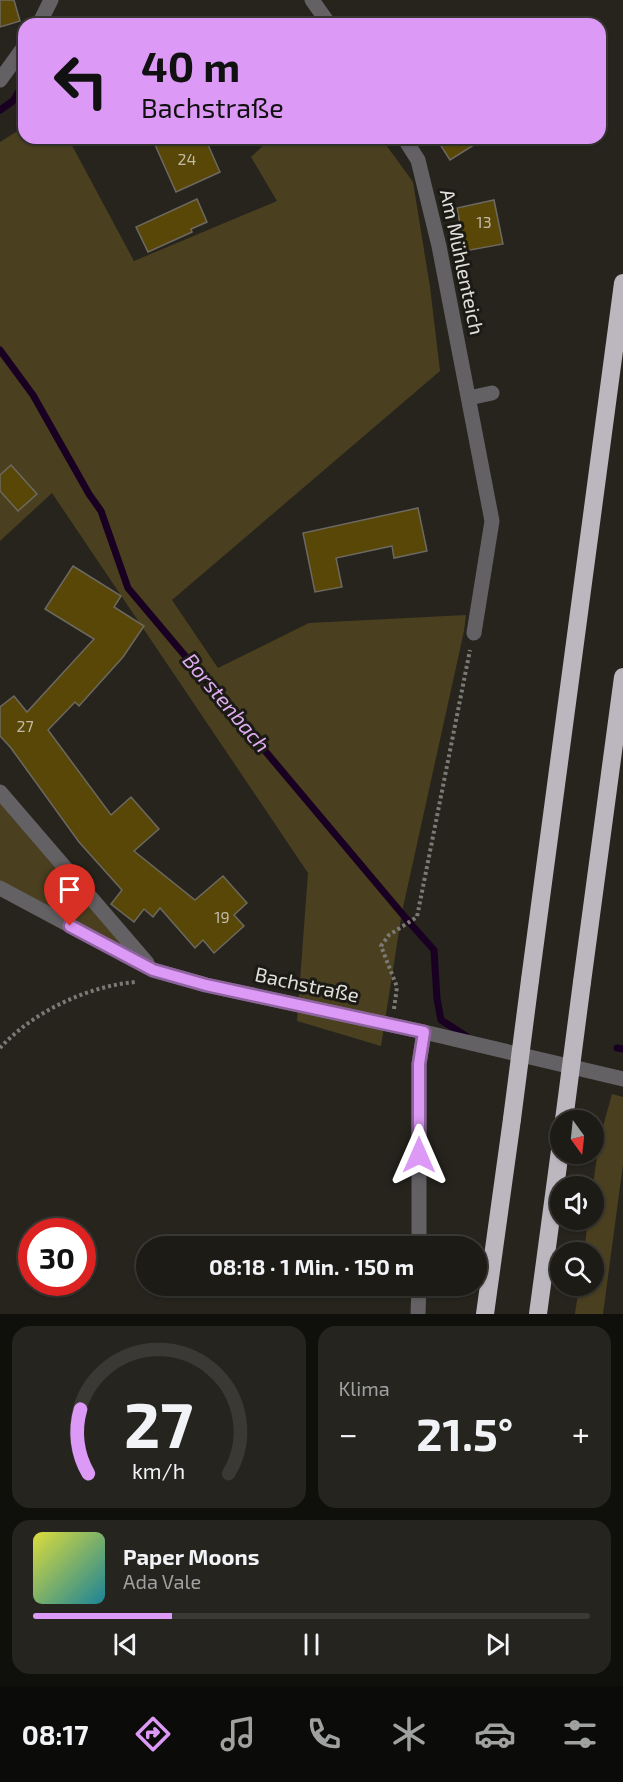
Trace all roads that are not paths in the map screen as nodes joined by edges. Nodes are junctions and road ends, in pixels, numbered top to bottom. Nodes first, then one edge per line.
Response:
1 (51, 0) edge
2 (312, 0) edge
3 (42, 18) edge
4 (325, 18) edge
5 (18, 55) edge
6 (0, 80) edge
7 (408, 144) edge
8 (623, 283) edge
9 (492, 393) dead end
10 (469, 398) junction
11 (474, 633) road end
12 (623, 677) edge
13 (0, 792) edge
14 (0, 888) edge
15 (153, 970) junction
16 (424, 1032) junction
17 (623, 1079) edge
18 (565, 1110) edge
19 (558, 1164) edge
20 (419, 1236) edge
21 (419, 1296) edge
22 (418, 1314) edge
23 (485, 1314) edge
24 (538, 1314) edge

1 - 3 street
2 - 4 street
5 - 6 street
7 - 10 street, Am Mühlenteich
8 - 23 highway, bridge
9 - 10 street
10 - 11 street, Am Mühlenteich
12 - 18 highway, bridge
13 - 15 street
14 - 15 street, Bachstraße
15 - 16 street, Bachstraße
16 - 17 street, Bachstraße
16 - 20 street
19 - 24 highway
21 - 22 street

